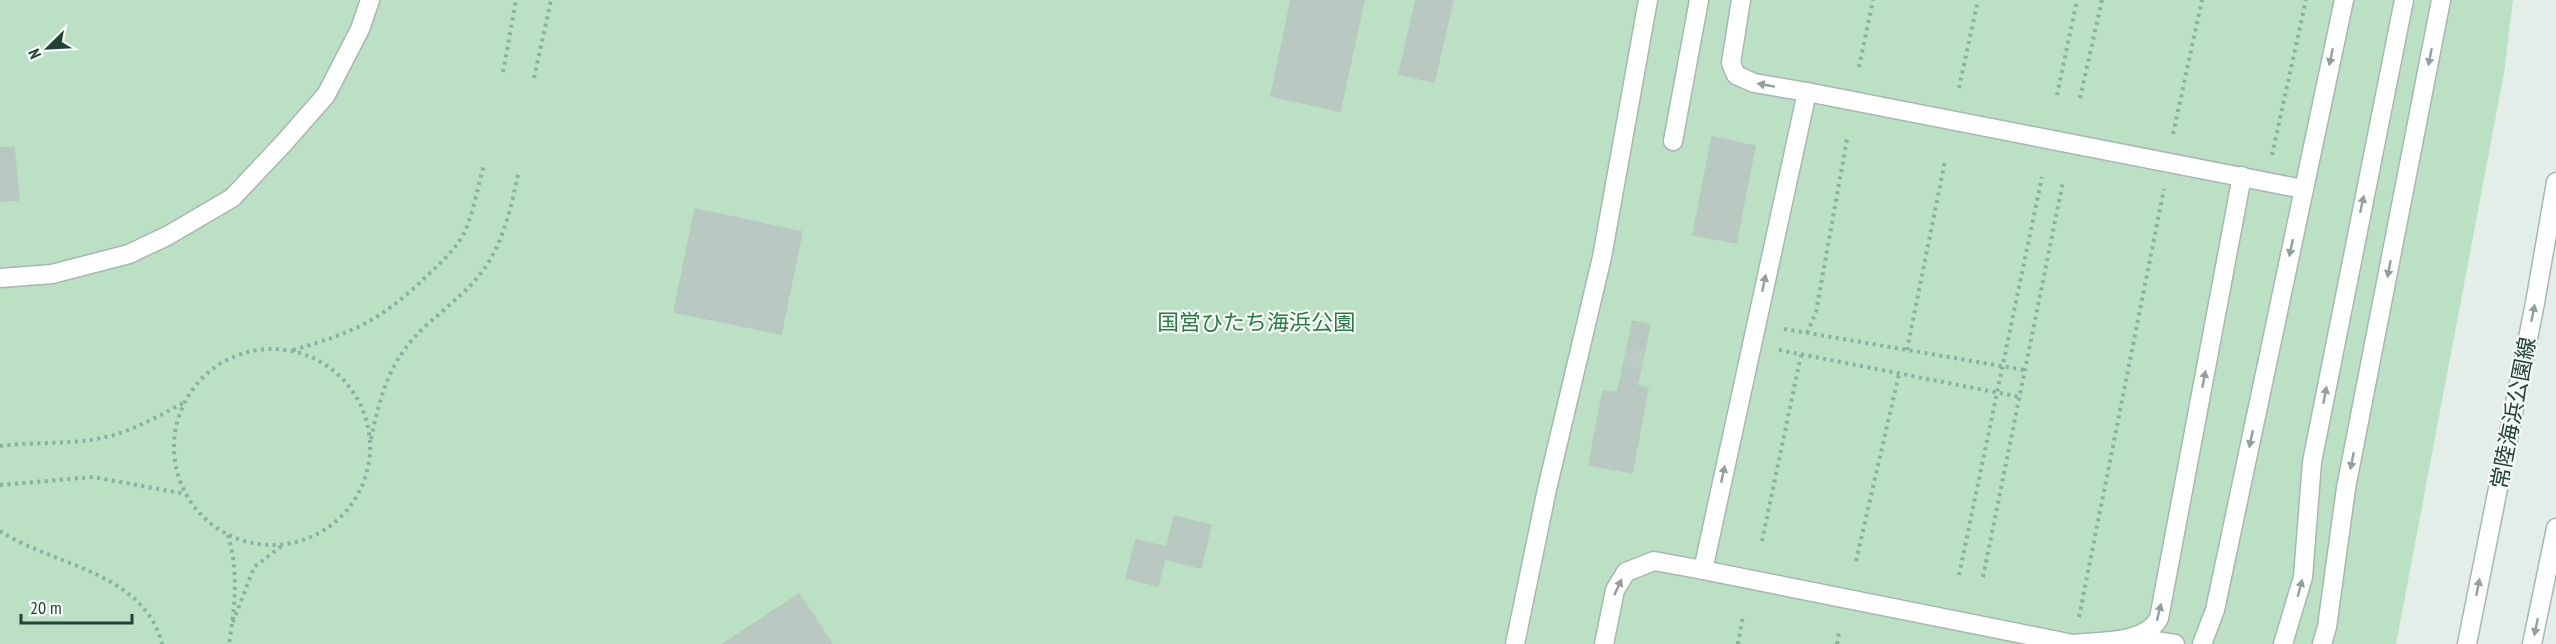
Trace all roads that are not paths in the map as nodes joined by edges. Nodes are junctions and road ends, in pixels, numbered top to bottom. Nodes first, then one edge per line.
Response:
1 (370, 0) edge
2 (1648, 0) edge
3 (1699, 0) edge
4 (1741, 0) edge
5 (2343, 0) edge
6 (2404, 0) edge
7 (2441, 0) edge
8 (1807, 92) junction
9 (1673, 141) dead end
10 (2242, 176) junction
11 (2556, 182) edge
12 (2303, 189) junction
13 (0, 278) edge
14 (2556, 528) edge
15 (1703, 570) junction
16 (2135, 638) junction
17 (1515, 644) edge
18 (1605, 644) edge
19 (2073, 644) edge
20 (2175, 644) edge
21 (2202, 644) edge
22 (2283, 644) edge
23 (2322, 644) edge
24 (2467, 644) edge
25 (2532, 644) edge

1 - 13 street
2 - 17 street
3 - 9 street
8 -> 4 street
5 -> 12 street
22 -> 6 street
7 -> 23 street
8 - 10 street
15 -> 8 street
10 - 12 street
16 -> 10 street
24 -> 11 street, 常陸海浜公園線
12 -> 21 street
14 -> 25 street
18 -> 15 street
15 - 19 street
16 - 19 street
16 - 20 street

